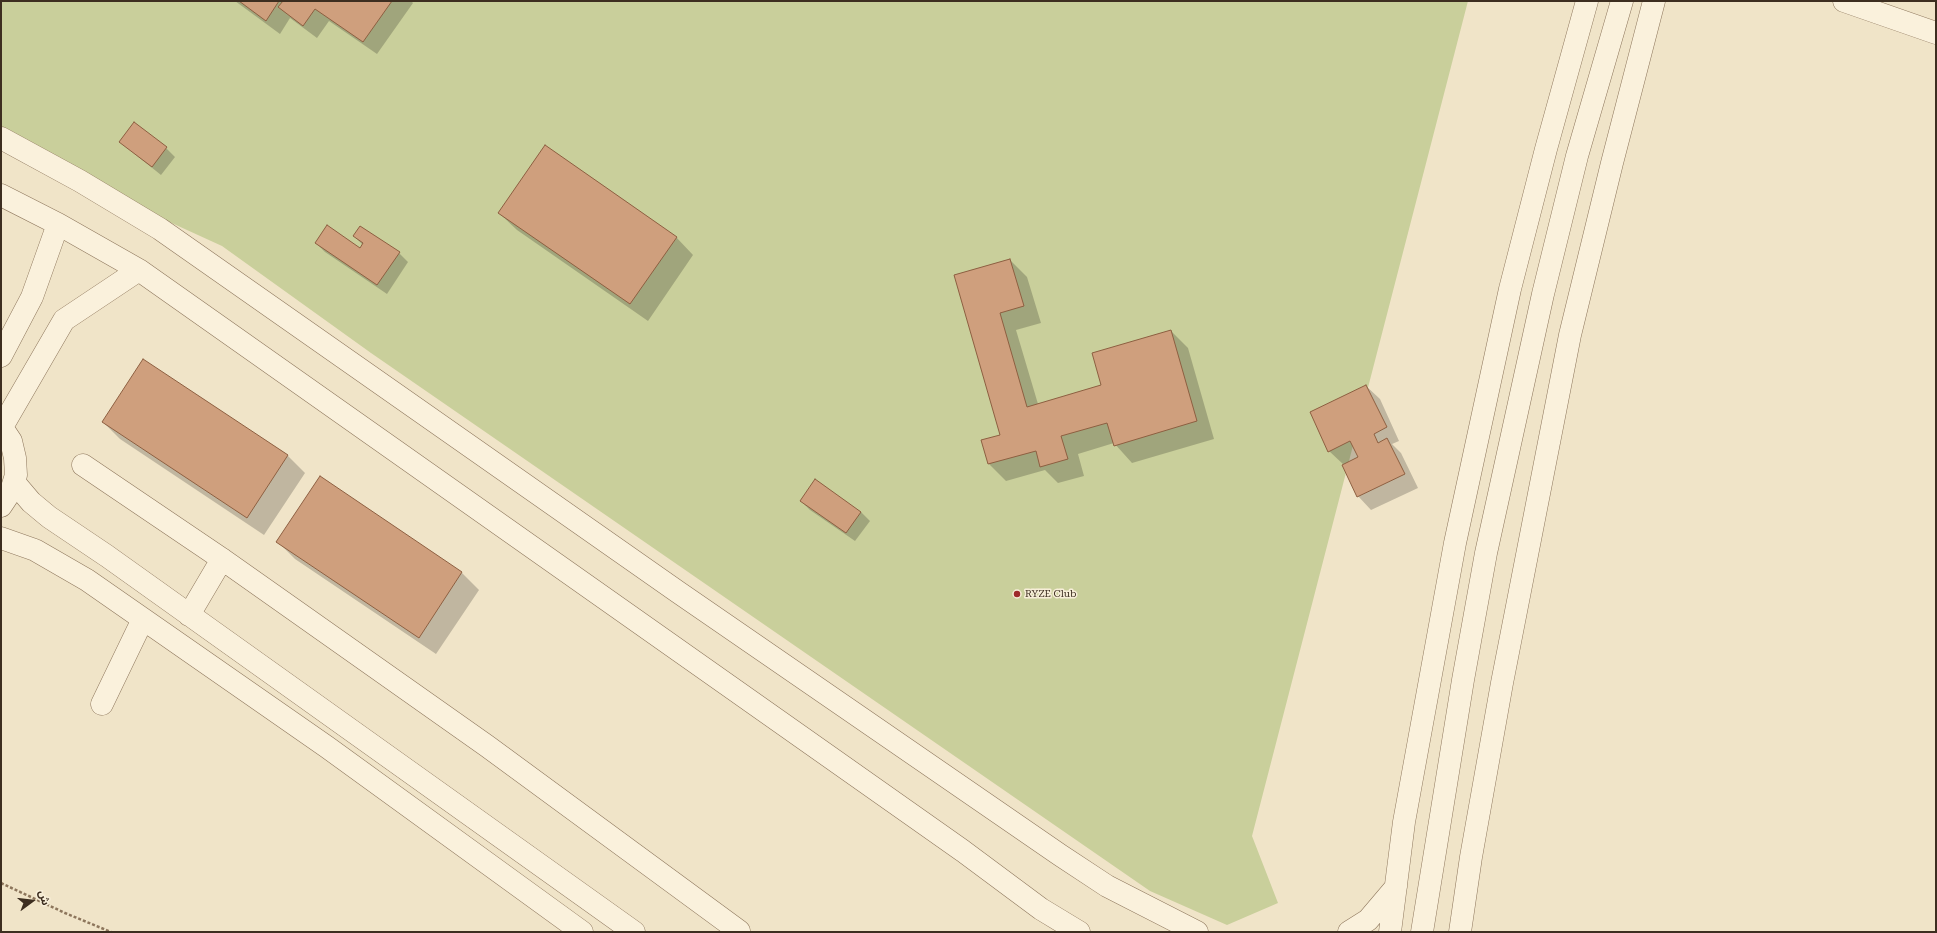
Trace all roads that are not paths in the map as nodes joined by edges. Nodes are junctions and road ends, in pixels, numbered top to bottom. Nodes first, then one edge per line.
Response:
1 (1587, 1) edge
2 (1622, 1) edge
3 (1654, 1) edge
4 (1844, 1) edge
5 (1936, 33) edge
6 (1, 138) edge
7 (1, 196) edge
8 (58, 224) junction
9 (139, 270) junction
10 (1, 356) edge
11 (2, 427) edge
12 (83, 465) dead end
13 (14, 482) junction
14 (1, 506) edge
15 (1, 538) edge
16 (222, 559) junction
17 (189, 615) junction
18 (143, 619) junction
19 (102, 704) dead end
20 (1396, 887) junction
21 (739, 931) dead end
22 (582, 932) edge
23 (634, 932) edge
24 (1079, 932) edge
25 (1197, 932) edge
26 (1349, 932) edge
27 (1390, 932) edge
28 (1422, 932) edge
29 (1460, 932) edge

1 - 20 street
2 - 28 street
3 - 29 street
4 - 5 street
6 - 25 street
7 - 8 street
8 - 9 street
8 - 10 street
9 - 11 street
9 - 24 street
11 - 13 street
12 - 16 street
13 - 14 street
13 - 17 street
15 - 18 street
16 - 17 street
16 - 21 street
17 - 23 street
18 - 19 street
18 - 22 street
20 - 26 street
20 - 27 street

